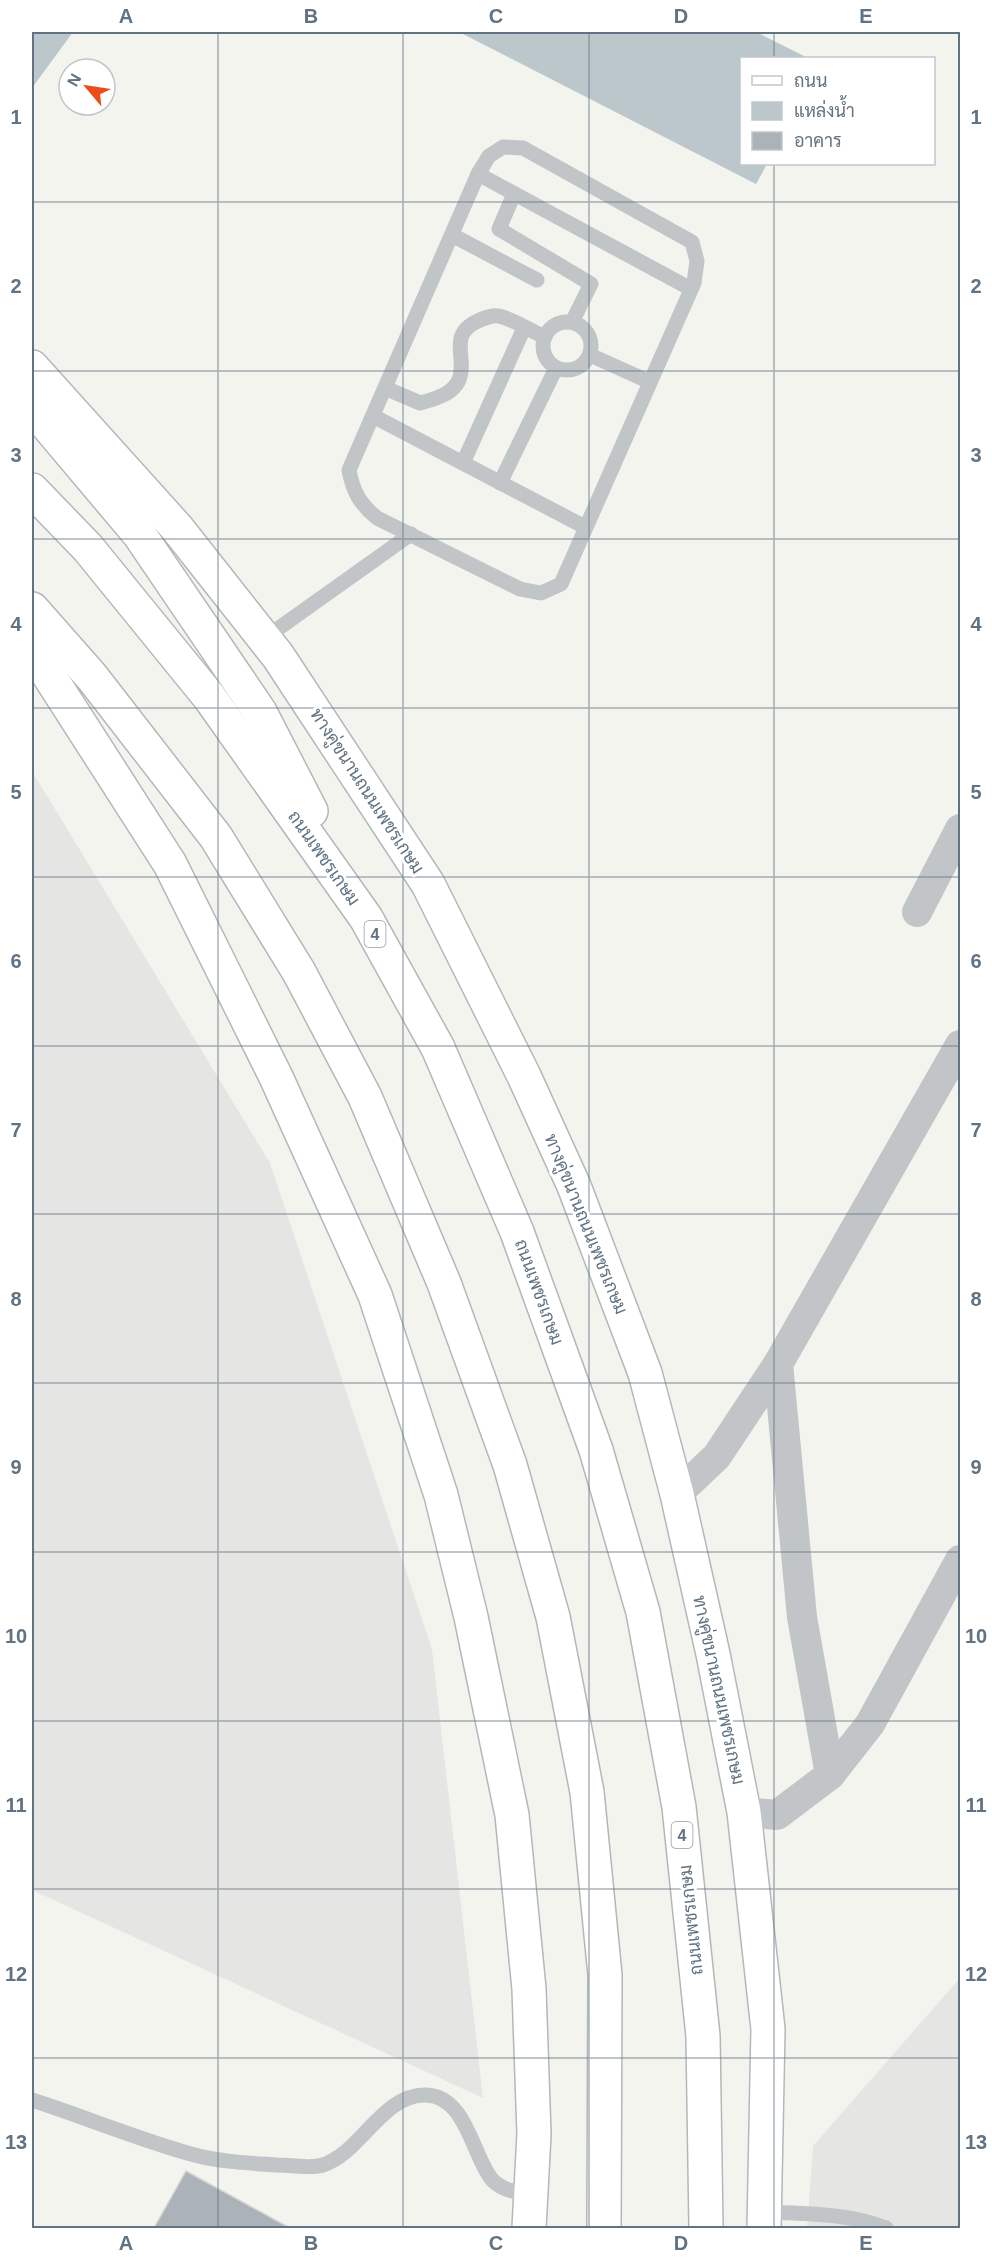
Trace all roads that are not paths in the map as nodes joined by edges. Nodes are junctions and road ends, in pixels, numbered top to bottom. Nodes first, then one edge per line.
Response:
1 (478, 174) junction
2 (514, 194) junction
3 (452, 235) junction
4 (537, 280) dead end
5 (691, 289) junction
6 (572, 322) junction
7 (524, 328) junction
8 (544, 337) junction
9 (590, 355) junction
10 (32, 367) edge
11 (556, 368) junction
12 (650, 382) junction
13 (386, 388) junction
14 (32, 407) edge
15 (373, 416) junction
16 (463, 463) junction
17 (500, 483) junction
18 (32, 490) edge
19 (585, 528) junction
20 (411, 534) junction
21 (32, 609) edge
22 (265, 639) junction
23 (32, 649) edge
24 (960, 829) edge
25 (916, 912) dead end
26 (366, 918) junction
27 (960, 1045) edge
28 (778, 1364) junction
29 (677, 1494) junction
30 (960, 1560) edge
31 (830, 1775) junction
32 (744, 1812) junction
33 (32, 2100) edge
34 (531, 2196) junction
35 (765, 2220) edge
36 (529, 2229) edge
37 (604, 2229) edge
38 (706, 2229) edge
39 (886, 2229) edge

1 - 2 lane
1 - 3 lane
1 - 5 lane
2 - 5 lane
2 - 6 lane
3 - 4 lane
3 - 13 lane
5 - 12 lane
6 - 8 lane
6 - 9 lane
7 - 8 lane
7 - 13 lane
7 - 16 lane
8 - 11 lane
9 - 11 lane
9 - 12 lane
10 - 22 main road, ทางคู่ขนานถนนเพชรเกษม
11 - 17 lane
12 - 19 lane
13 - 15 lane
14 - 26 main road
15 - 16 lane
15 - 20 lane
16 - 17 lane
17 - 19 lane
18 - 26 main road, ถนนเพชรเกษม / 4
19 - 20 lane
20 - 22 lane
21 - 37 main road
22 - 29 main road, ทางคู่ขนานถนนเพชรเกษม
23 - 34 main road
24 - 25 street
26 - 38 main road, ถนนเพชรเกษม / 4
27 - 28 street
28 - 29 street
28 - 31 street
29 - 32 main road, ทางคู่ขนานถนนเพชรเกษม
30 - 31 street
31 - 32 street
32 - 35 main road, ทางคู่ขนานถนนเพชรเกษม
33 - 34 lane
34 - 36 main road
35 - 39 lane

